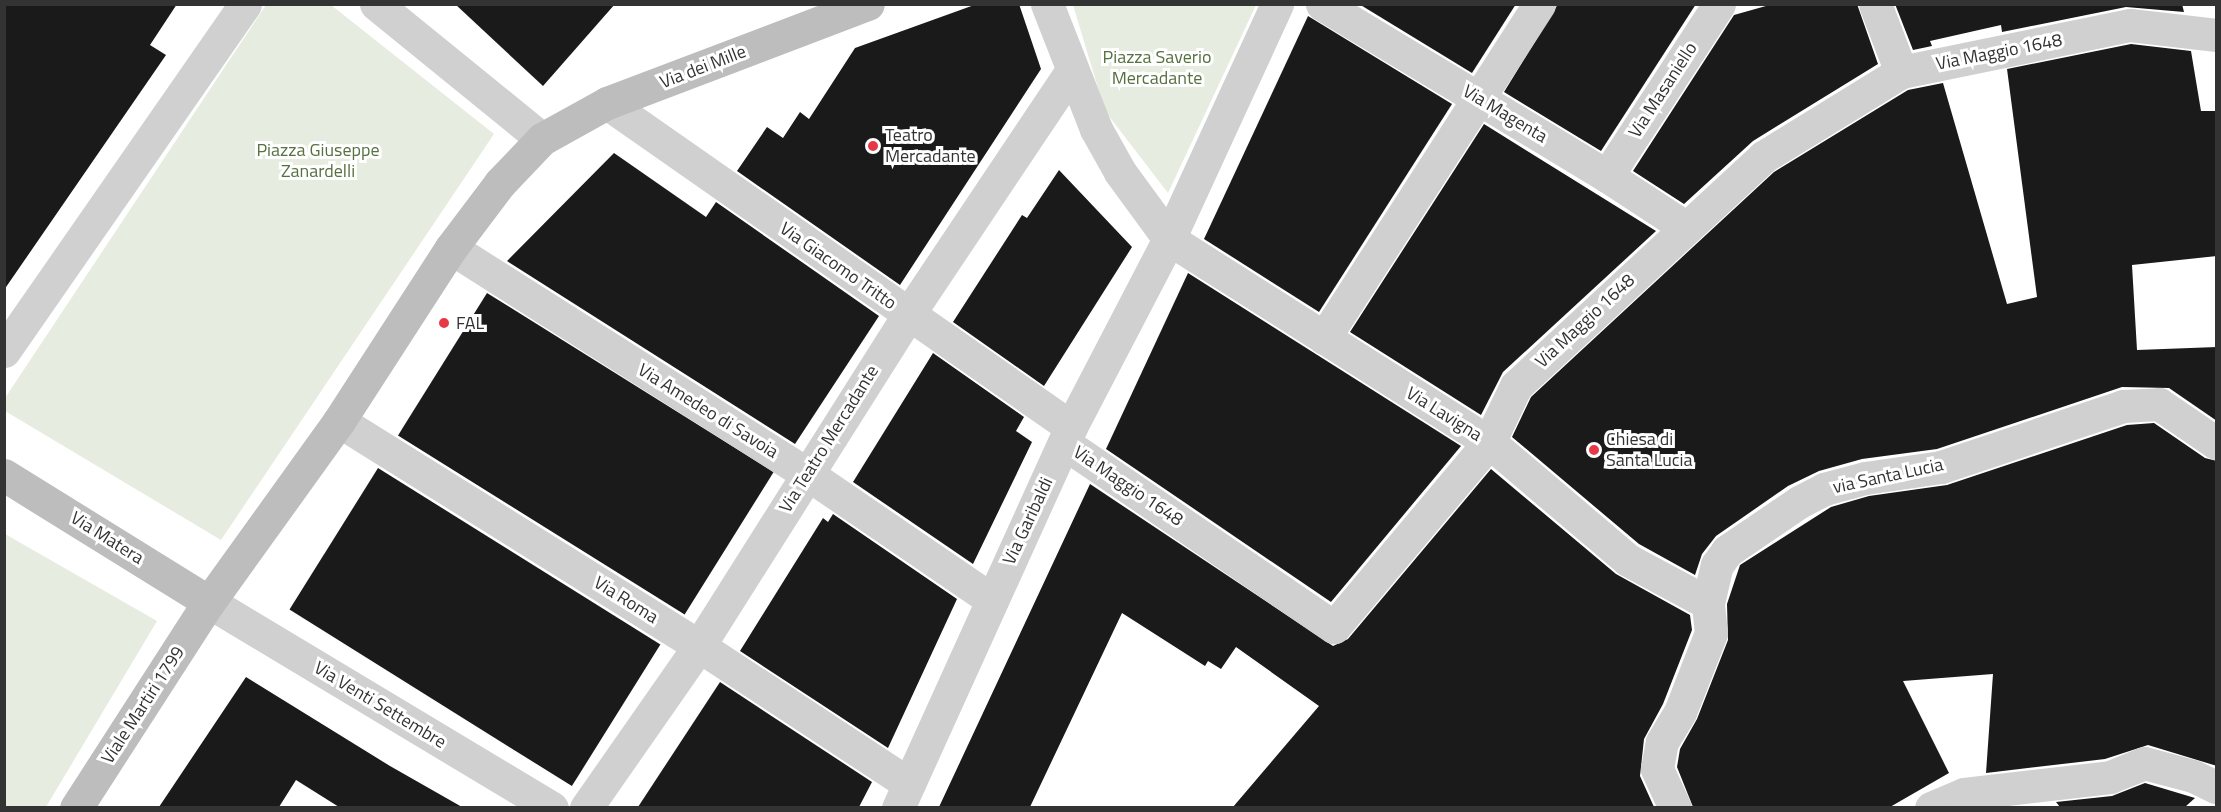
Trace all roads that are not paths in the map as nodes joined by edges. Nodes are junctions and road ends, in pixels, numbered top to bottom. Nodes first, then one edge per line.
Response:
1 (245, 4) edge
2 (376, 4) edge
3 (868, 4) edge
4 (1047, 4) edge
5 (1277, 4) edge
6 (1322, 4) edge
7 (1539, 4) edge
8 (1719, 4) edge
9 (1875, 4) edge
10 (2129, 15) edge
11 (2217, 35) edge
12 (1072, 70) junction
13 (1901, 72) junction
14 (1479, 98) junction
15 (607, 104) junction
16 (542, 139) junction
17 (1607, 176) junction
18 (1685, 227) junction
19 (1169, 239) junction
20 (451, 248) junction
21 (908, 315) junction
22 (1324, 338) junction
23 (4, 351) edge
24 (339, 422) junction
25 (1068, 435) junction
26 (1489, 442) junction
27 (2217, 443) edge
28 (806, 473) junction
29 (4, 475) edge
30 (992, 600) junction
31 (209, 602) junction
32 (1708, 603) junction
33 (699, 646) junction
34 (2217, 787) edge
35 (903, 796) edge
36 (76, 807) edge
37 (552, 807) edge
38 (586, 807) edge
39 (1675, 807) edge
40 (1931, 807) edge

1 - 23 street
2 - 16 street
3 - 15 street, Via dei Mille
4 - 12 street
5 - 19 street
6 - 14 street, Via Magenta
7 - 14 street
8 - 17 street, Via Masaniello
9 - 13 street
10 - 11 street, Via Maggio 1648
10 - 13 street, Via Maggio 1648
12 - 19 street
12 - 21 street, Via Teatro Mercadante
13 - 18 street, Via Maggio 1648
14 - 17 street, Via Magenta
14 - 22 street
15 - 16 street, Via dei Mille
15 - 21 street, Via Giacomo Tritto
16 - 20 street
17 - 18 street, Via Magenta
18 - 26 street, Via Maggio 1648
19 - 22 street, Via Lavigna
19 - 25 street, Via Garibaldi
20 - 24 street
20 - 28 street, Via Amedeo di Savoia
21 - 25 street, Via Giacomo Tritto
21 - 28 street, Via Teatro Mercadante
22 - 26 street, Via Lavigna
24 - 31 street
24 - 33 street, Via Roma
25 - 26 street, Via Maggio 1648
25 - 30 street, Via Garibaldi
26 - 32 street, Via Lavigna
27 - 32 street, via Santa Lucia
28 - 30 street, Via Amedeo di Savoia
28 - 33 street, Via Teatro Mercadante
29 - 31 street, Via Matera
30 - 35 street, Via Garibaldi
31 - 36 street, Viale Martiri 1799
31 - 37 street, Via Venti Settembre
32 - 39 street, via Santa Lucia
33 - 35 street, Via Roma
33 - 38 street, Via Teatro Mercadante
34 - 40 street

